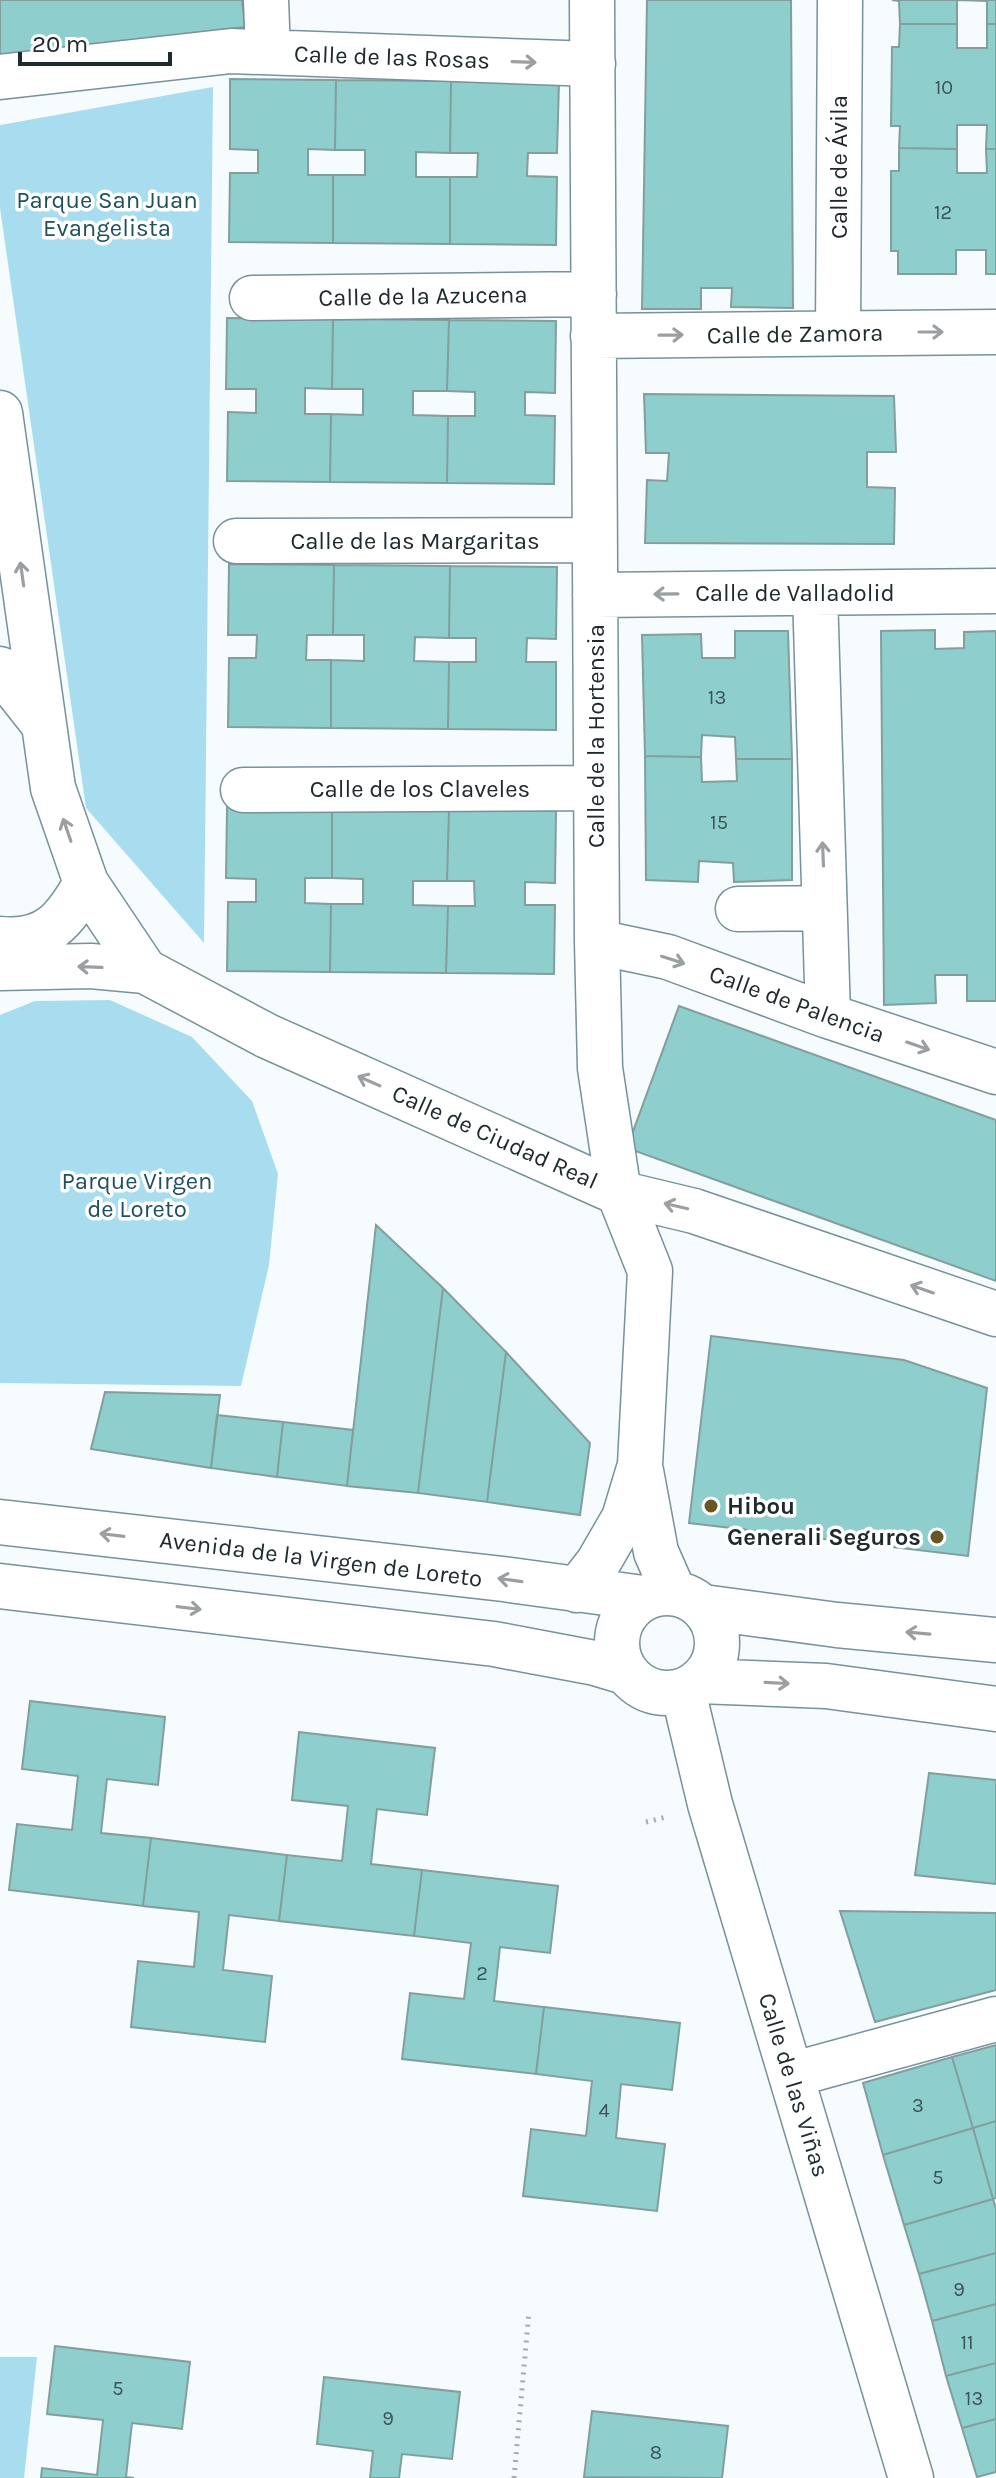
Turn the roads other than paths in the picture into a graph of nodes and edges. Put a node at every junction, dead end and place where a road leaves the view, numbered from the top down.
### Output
1 (266, 0) edge
2 (592, 0) edge
3 (840, 0) edge
4 (268, 52) junction
5 (593, 64) junction
6 (0, 77) edge
7 (252, 298) dead end
8 (593, 315) junction
9 (996, 332) edge
10 (838, 333) junction
11 (0, 413) edge
12 (594, 540) junction
13 (236, 541) dead end
14 (996, 591) edge
15 (815, 593) junction
16 (595, 595) junction
17 (0, 669) edge
18 (43, 723) junction
19 (596, 788) junction
20 (243, 790) dead end
21 (86, 883) junction
22 (824, 908) junction
23 (738, 909) dead end
24 (0, 939) edge
25 (597, 942) junction
26 (0, 968) edge
27 (145, 971) junction
28 (828, 1016) junction
29 (996, 1072) edge
30 (619, 1193) junction
31 (996, 1314) edge
32 (640, 1465) junction
33 (624, 1518) junction
34 (0, 1522) edge
35 (0, 1586) edge
36 (577, 1590) junction
37 (673, 1599) junction
38 (996, 1633) edge
39 (996, 1640) edge
40 (625, 1672) junction
41 (691, 1686) junction
42 (996, 1709) edge
43 (996, 2019) edge
44 (791, 2075) junction
45 (911, 2478) edge

1 - 4 street
2 - 5 street, Calle de la Hortensia
3 - 10 street, Calle de Ávila
4 -> 5 street, Calle de las Rosas
4 - 6 street, Calle de las Rosas
5 - 8 street, Calle de la Hortensia
7 - 8 street, Calle de la Azucena
8 -> 10 street, Calle de Zamora
8 - 12 street, Calle de la Hortensia
10 -> 9 street, Calle de Zamora
18 -> 11 street
12 - 13 street, Calle de las Margaritas
12 - 16 street, Calle de la Hortensia
14 - 15 street, Calle de Valladolid
15 -> 16 street, Calle de Valladolid
22 -> 15 street
16 - 19 street, Calle de la Hortensia
17 - 18 street
21 -> 18 street
19 - 20 street, Calle de los Claveles
19 - 25 street, Calle de la Hortensia
21 - 24 street
21 - 27 street
22 - 23 street
22 - 28 street
25 -> 28 street, Calle de Palencia
25 - 30 street, Calle de la Hortensia
27 -> 26 street, Calle de Ciudad Real
30 -> 27 street, Calle de Ciudad Real
28 -> 29 street, Calle de Palencia
31 -> 30 street, Calle de Ciudad Real
30 - 32 street, Calle de la Hortensia
32 - 33 street, Calle de la Hortensia
32 - 37 street, Calle de la Hortensia
33 - 36 street, Calle de la Hortensia
33 - 37 street, Calle de la Hortensia
36 -> 34 street, Avenida de la Virgen de Loreto
35 -> 40 street
36 - 37 street, Avenida de la Virgen de Loreto
39 -> 37 street, Avenida de la Virgen de Loreto
37 - 40 street
37 - 41 street
38 - 39 street
40 - 41 street
41 -> 42 street
41 - 44 street, Calle de las Viñas
43 - 44 street
44 - 45 street, Calle de las Viñas

